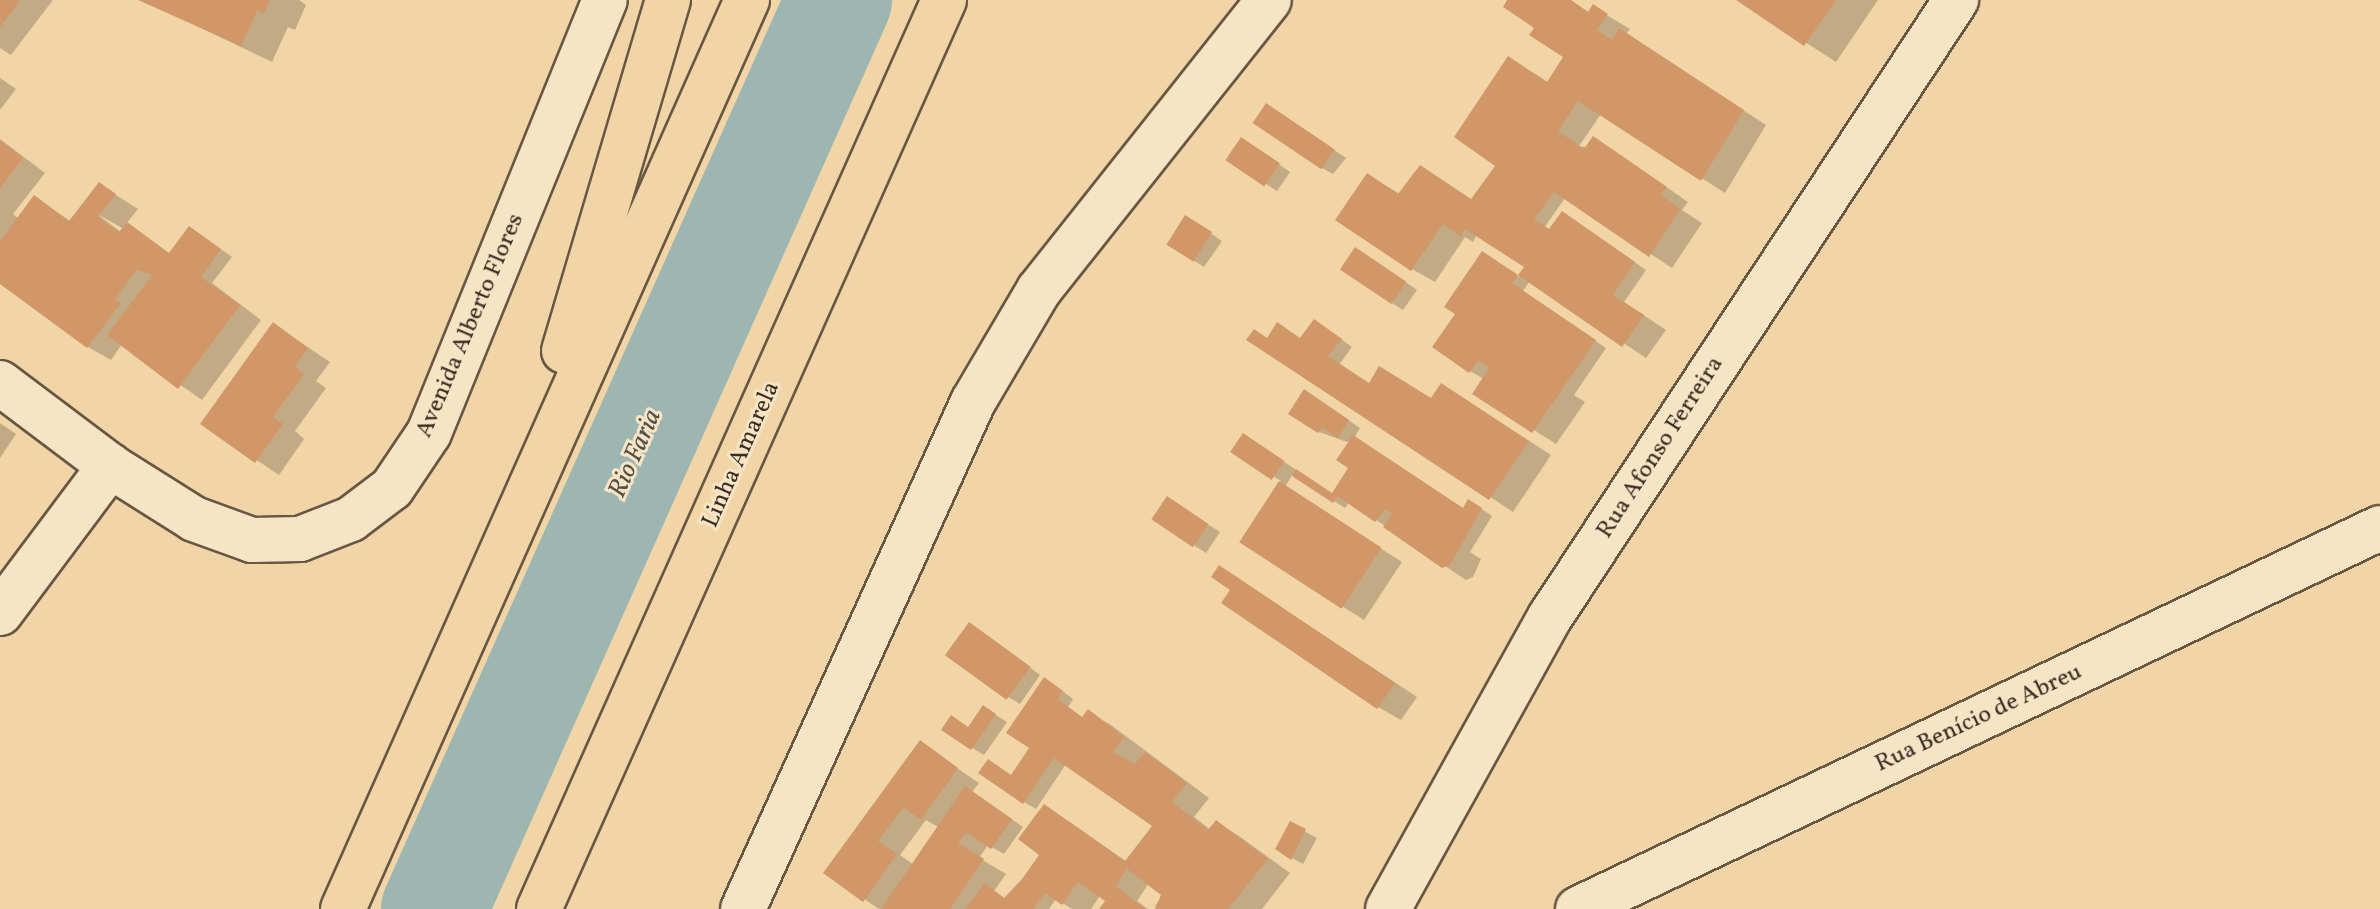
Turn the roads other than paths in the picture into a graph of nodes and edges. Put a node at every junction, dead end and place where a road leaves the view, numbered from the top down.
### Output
1 (605, 0) edge
2 (668, 0) edge
3 (747, 0) edge
4 (944, 0) edge
5 (1269, 0) edge
6 (1956, 0) edge
7 (0, 383) edge
8 (110, 466) junction
9 (518, 509) junction
10 (2380, 528) edge
11 (0, 613) edge
12 (343, 909) edge
13 (539, 909) edge
14 (743, 909) edge
15 (1388, 909) edge
16 (1578, 909) edge

1 - 8 street, Avenida Alberto Flores
2 - 9 highway
3 - 9 highway
4 - 13 highway, Linha Amarela
5 - 14 street
6 - 15 street, Rua Afonso Ferreira
7 - 8 street, Avenida Alberto Flores
8 - 11 street
9 - 12 highway
10 - 16 street, Rua Benício de Abreu

